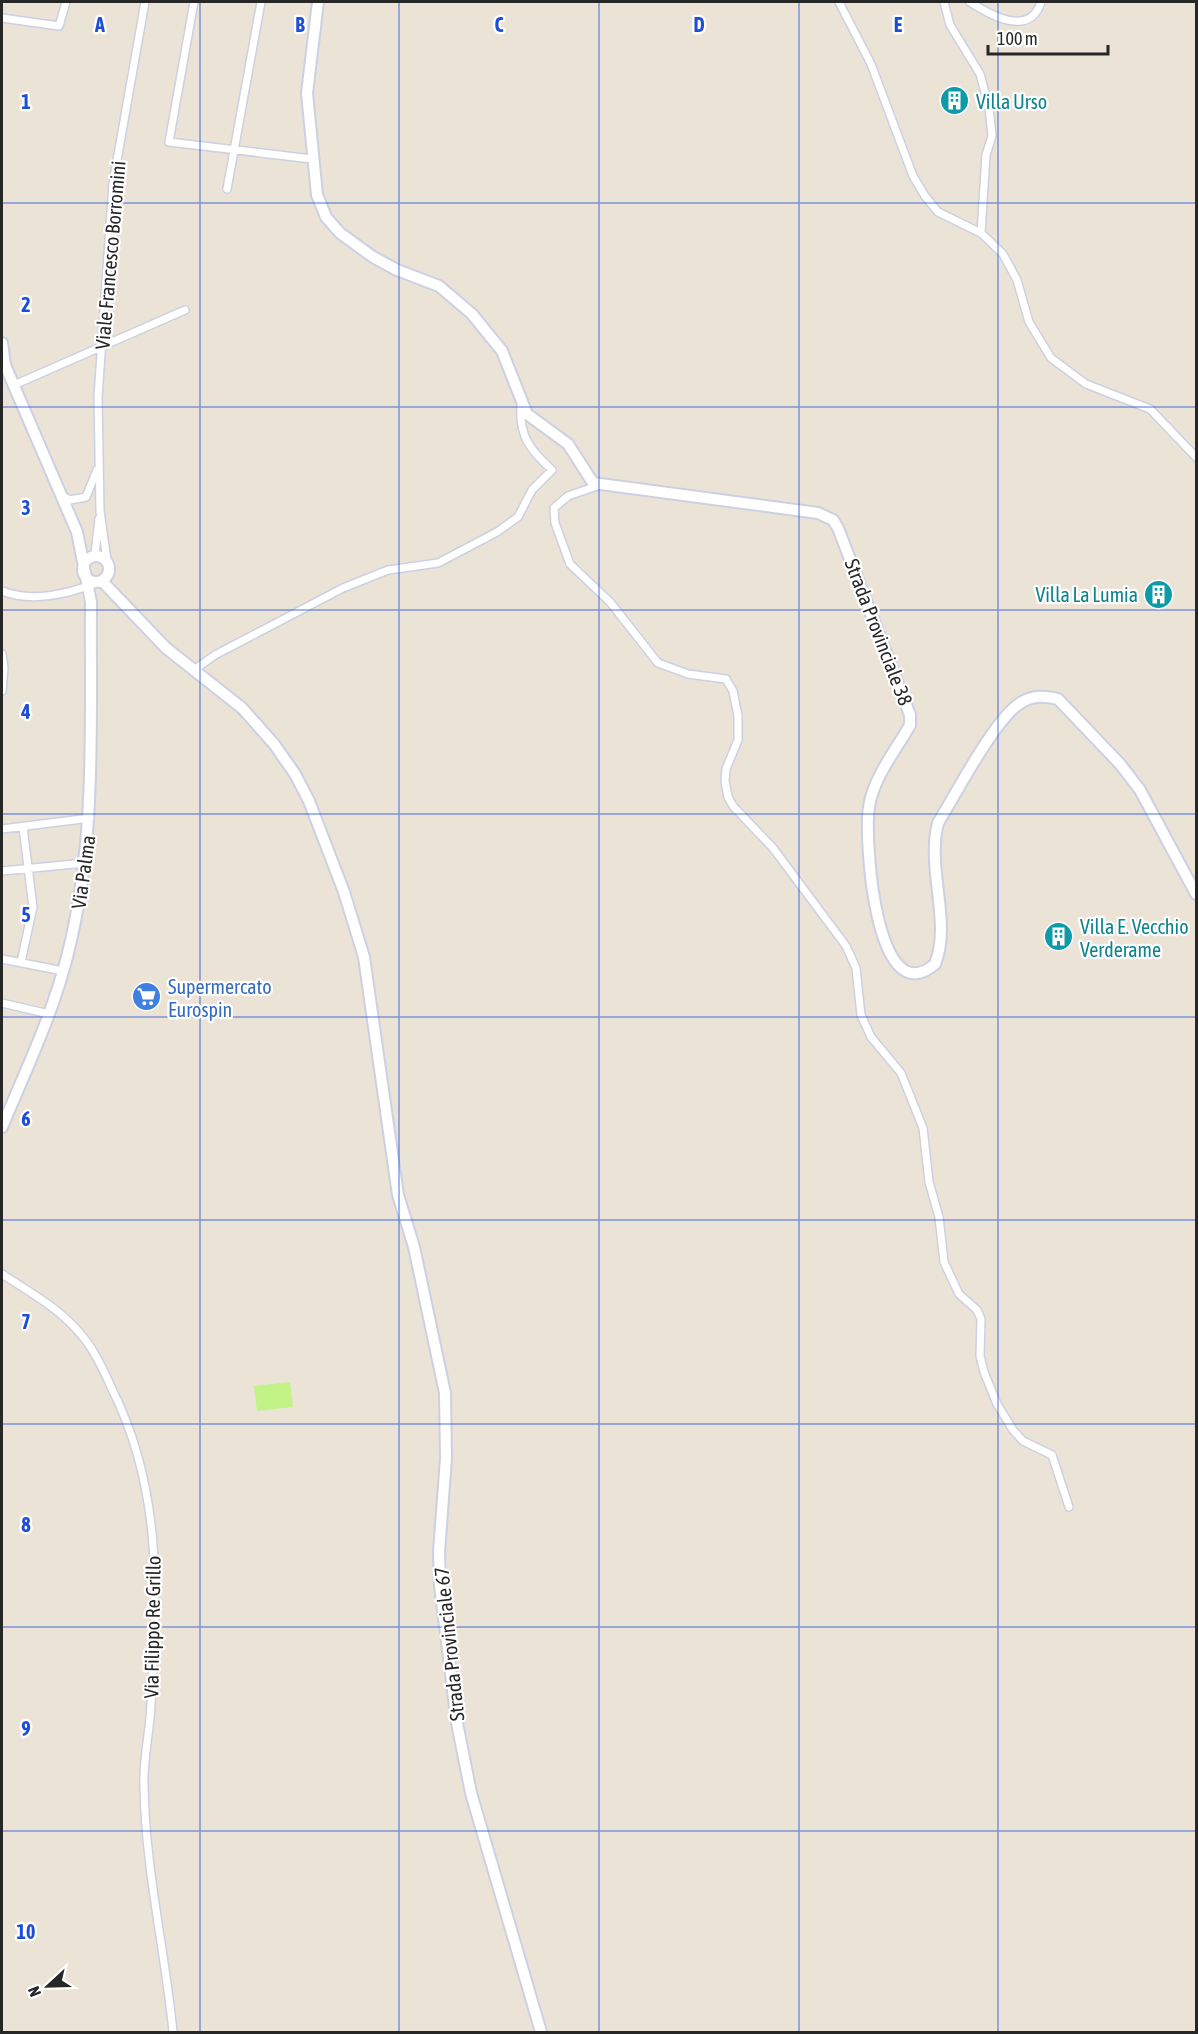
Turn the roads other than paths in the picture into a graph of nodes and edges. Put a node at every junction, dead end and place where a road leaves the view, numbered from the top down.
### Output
1 (66, 2) edge
2 (145, 2) edge
3 (194, 2) edge
4 (261, 2) edge
5 (318, 2) edge
6 (840, 2) edge
7 (944, 2) edge
8 (970, 2) edge
9 (1041, 2) edge
10 (2, 18) edge
11 (234, 150) junction
12 (312, 155) junction
13 (227, 189) dead end
14 (981, 232) junction
15 (185, 310) dead end
16 (2, 343) edge
17 (102, 347) junction
18 (14, 385) junction
19 (521, 406) junction
20 (1197, 457) edge
21 (98, 465) junction
22 (597, 486) junction
23 (62, 496) junction
24 (100, 511) junction
25 (77, 532) junction
26 (94, 555) junction
27 (108, 568) junction
28 (85, 570) junction
29 (97, 583) junction
30 (2, 591) edge
31 (67, 592) junction
32 (91, 602) junction
33 (128, 607) junction
34 (2, 654) edge
35 (3, 668) edge
36 (194, 670) junction
37 (2, 691) edge
38 (90, 818) junction
39 (23, 827) junction
40 (2, 830) edge
41 (85, 863) junction
42 (28, 869) junction
43 (2, 871) edge
44 (1197, 894) edge
45 (2, 959) edge
46 (21, 962) junction
47 (63, 971) junction
48 (2, 1003) edge
49 (49, 1014) junction
50 (2, 1128) edge
51 (2, 1274) edge
52 (1069, 1507) dead end
53 (173, 2032) edge
54 (541, 2032) edge

1 - 10 street
2 - 17 street, Viale Francesco Borromini
3 - 11 street
4 - 11 street
5 - 12 street
6 - 14 street
7 - 14 street
8 - 9 street
11 - 12 street
11 - 13 street
12 - 19 street
14 - 20 street
15 - 17 street
16 - 18 street
17 - 18 street
17 - 21 street, Viale Francesco Borromini
18 - 23 street
19 - 22 street
19 - 36 street
21 - 23 street
21 - 24 street, Viale Francesco Borromini
22 - 44 street, Strada Provinciale 38
22 - 52 street
23 - 25 street
24 - 26 street
24 - 27 street
25 - 26 street
25 - 28 street
26 - 27 street
26 - 28 street
27 - 29 street
27 - 33 street
28 - 29 street
28 - 31 street
29 - 31 street
29 - 32 street
29 - 33 street
30 - 31 street
31 - 32 street
32 - 38 street, Via Palma
33 - 36 street, Strada Provinciale 67
34 - 35 street
35 - 37 street
36 - 54 street, Strada Provinciale 67
38 - 39 street
38 - 41 street, Via Palma
39 - 40 street
39 - 42 street
41 - 42 street
41 - 47 street, Via Palma
42 - 43 street
42 - 46 street
45 - 46 street
46 - 47 street
47 - 49 street, Via Palma
48 - 49 street
49 - 50 street, Via Palma
51 - 53 street, Via Filippo Re Grillo

